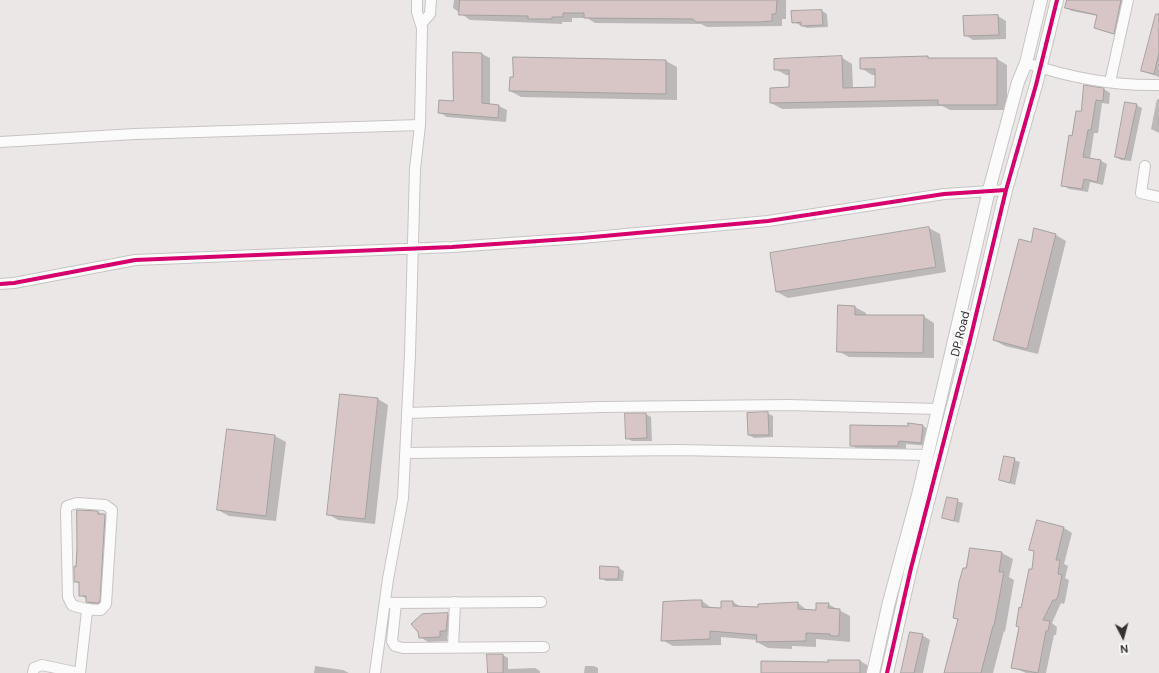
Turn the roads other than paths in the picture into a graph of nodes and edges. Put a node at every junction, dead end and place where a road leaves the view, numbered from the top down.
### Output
1 (417, 0) edge
2 (430, 0) edge
3 (1041, 0) edge
4 (1057, 0) edge
5 (1128, 0) edge
6 (422, 22) junction
7 (1026, 63) junction
8 (1040, 68) junction
9 (1110, 82) junction
10 (1159, 85) edge
11 (420, 126) junction
12 (0, 142) edge
13 (1145, 166) dead end
14 (989, 190) junction
15 (1006, 190) junction
16 (1159, 197) edge
17 (412, 247) junction
18 (0, 284) edge
19 (938, 409) junction
20 (407, 413) junction
21 (405, 453) junction
22 (927, 455) junction
23 (455, 602) junction
24 (541, 602) dead end
25 (386, 603) junction
26 (396, 603) junction
27 (87, 611) junction
28 (544, 647) dead end
29 (453, 648) junction
30 (33, 673) edge
31 (80, 673) edge
32 (375, 673) edge
33 (873, 673) edge
34 (887, 673) edge

1 - 6 street
2 - 6 street
3 - 7 street, DP Road
4 - 8 street, DP Road
5 - 9 street
6 - 11 street
7 - 8 street
7 - 14 street, DP Road
8 - 9 street
8 - 15 street, DP Road
9 - 10 street
11 - 12 street
11 - 17 street
13 - 16 street
14 - 15 street
14 - 17 street
14 - 19 street, DP Road
15 - 34 street, DP Road
17 - 18 street
17 - 20 street
19 - 20 street
19 - 22 street, DP Road
20 - 21 street
21 - 22 street
21 - 25 street
22 - 33 street, DP Road
23 - 24 street
23 - 26 street
23 - 29 street
25 - 26 street
25 - 32 street
26 - 29 street
27 - 27 street
27 - 31 street
28 - 29 street
30 - 31 street

